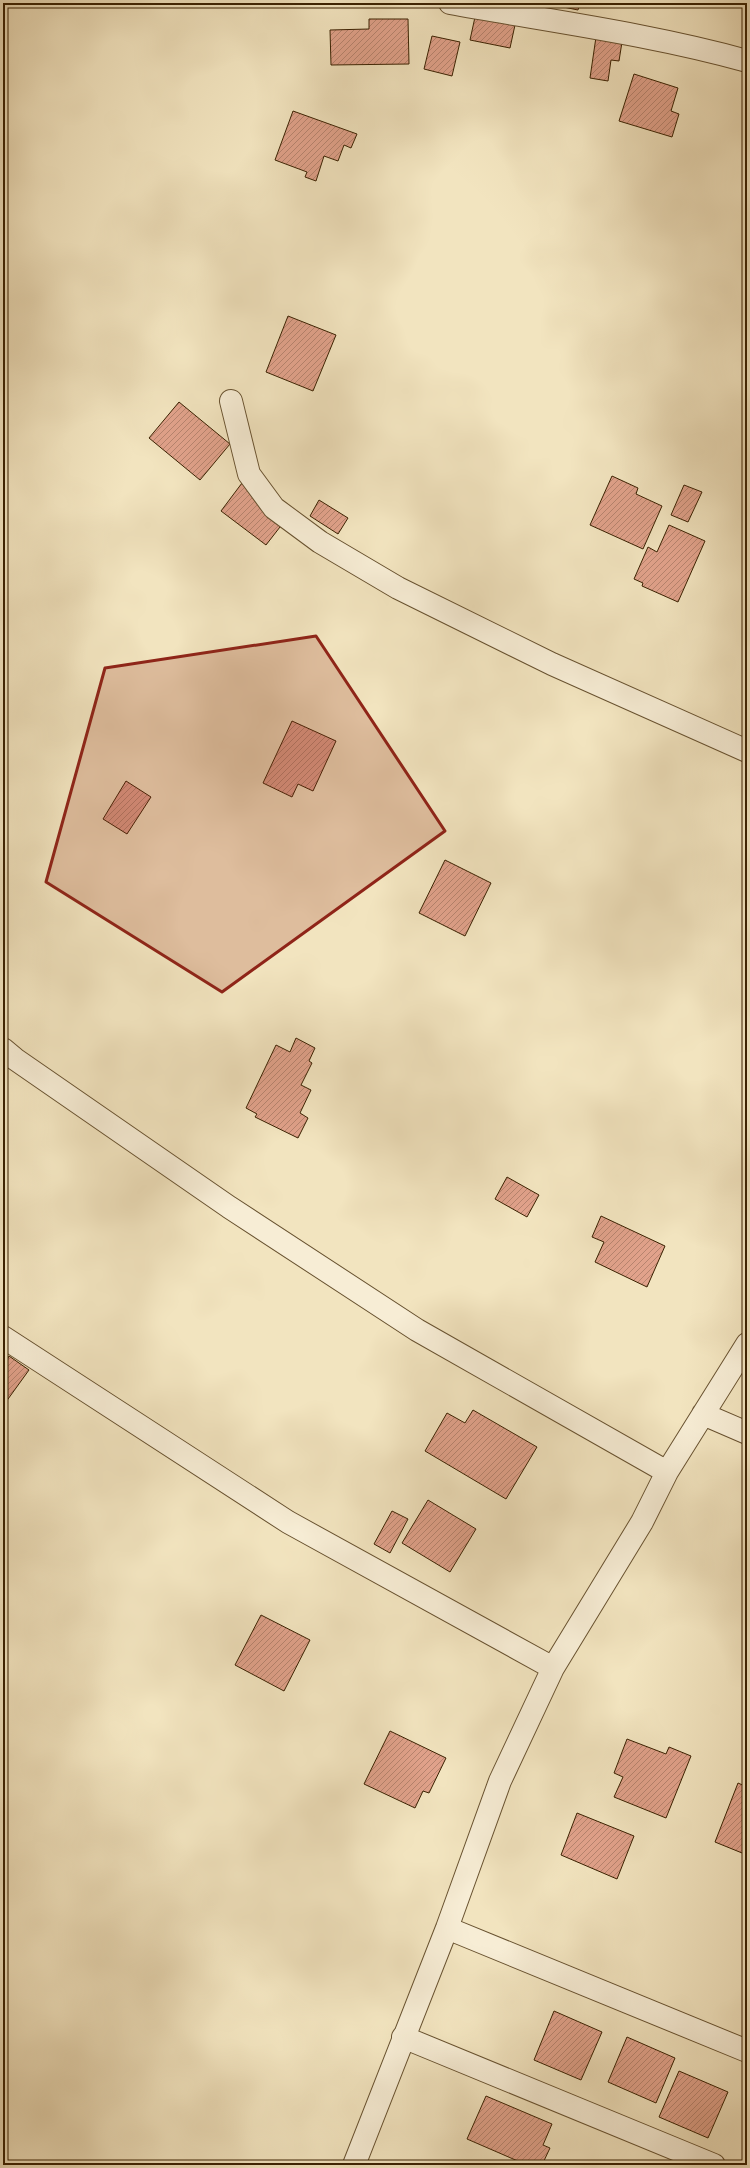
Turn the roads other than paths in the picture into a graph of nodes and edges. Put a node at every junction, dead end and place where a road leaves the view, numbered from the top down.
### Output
1 (450, 3) edge
2 (747, 61) edge
3 (231, 401) dead end
4 (747, 751) edge
5 (3, 1049) edge
6 (3, 1337) edge
7 (747, 1344) edge
8 (703, 1414) junction
9 (747, 1433) edge
10 (667, 1472) junction
11 (553, 1668) junction
12 (447, 1928) junction
13 (403, 2037) junction
14 (747, 2051) edge
15 (354, 2165) edge
16 (714, 2165) edge

1 - 2 street
3 - 4 street
5 - 10 street
6 - 11 street
7 - 8 street
8 - 9 street
8 - 10 street
10 - 11 street
11 - 12 street
12 - 13 street
12 - 14 street
13 - 15 street
13 - 16 street

